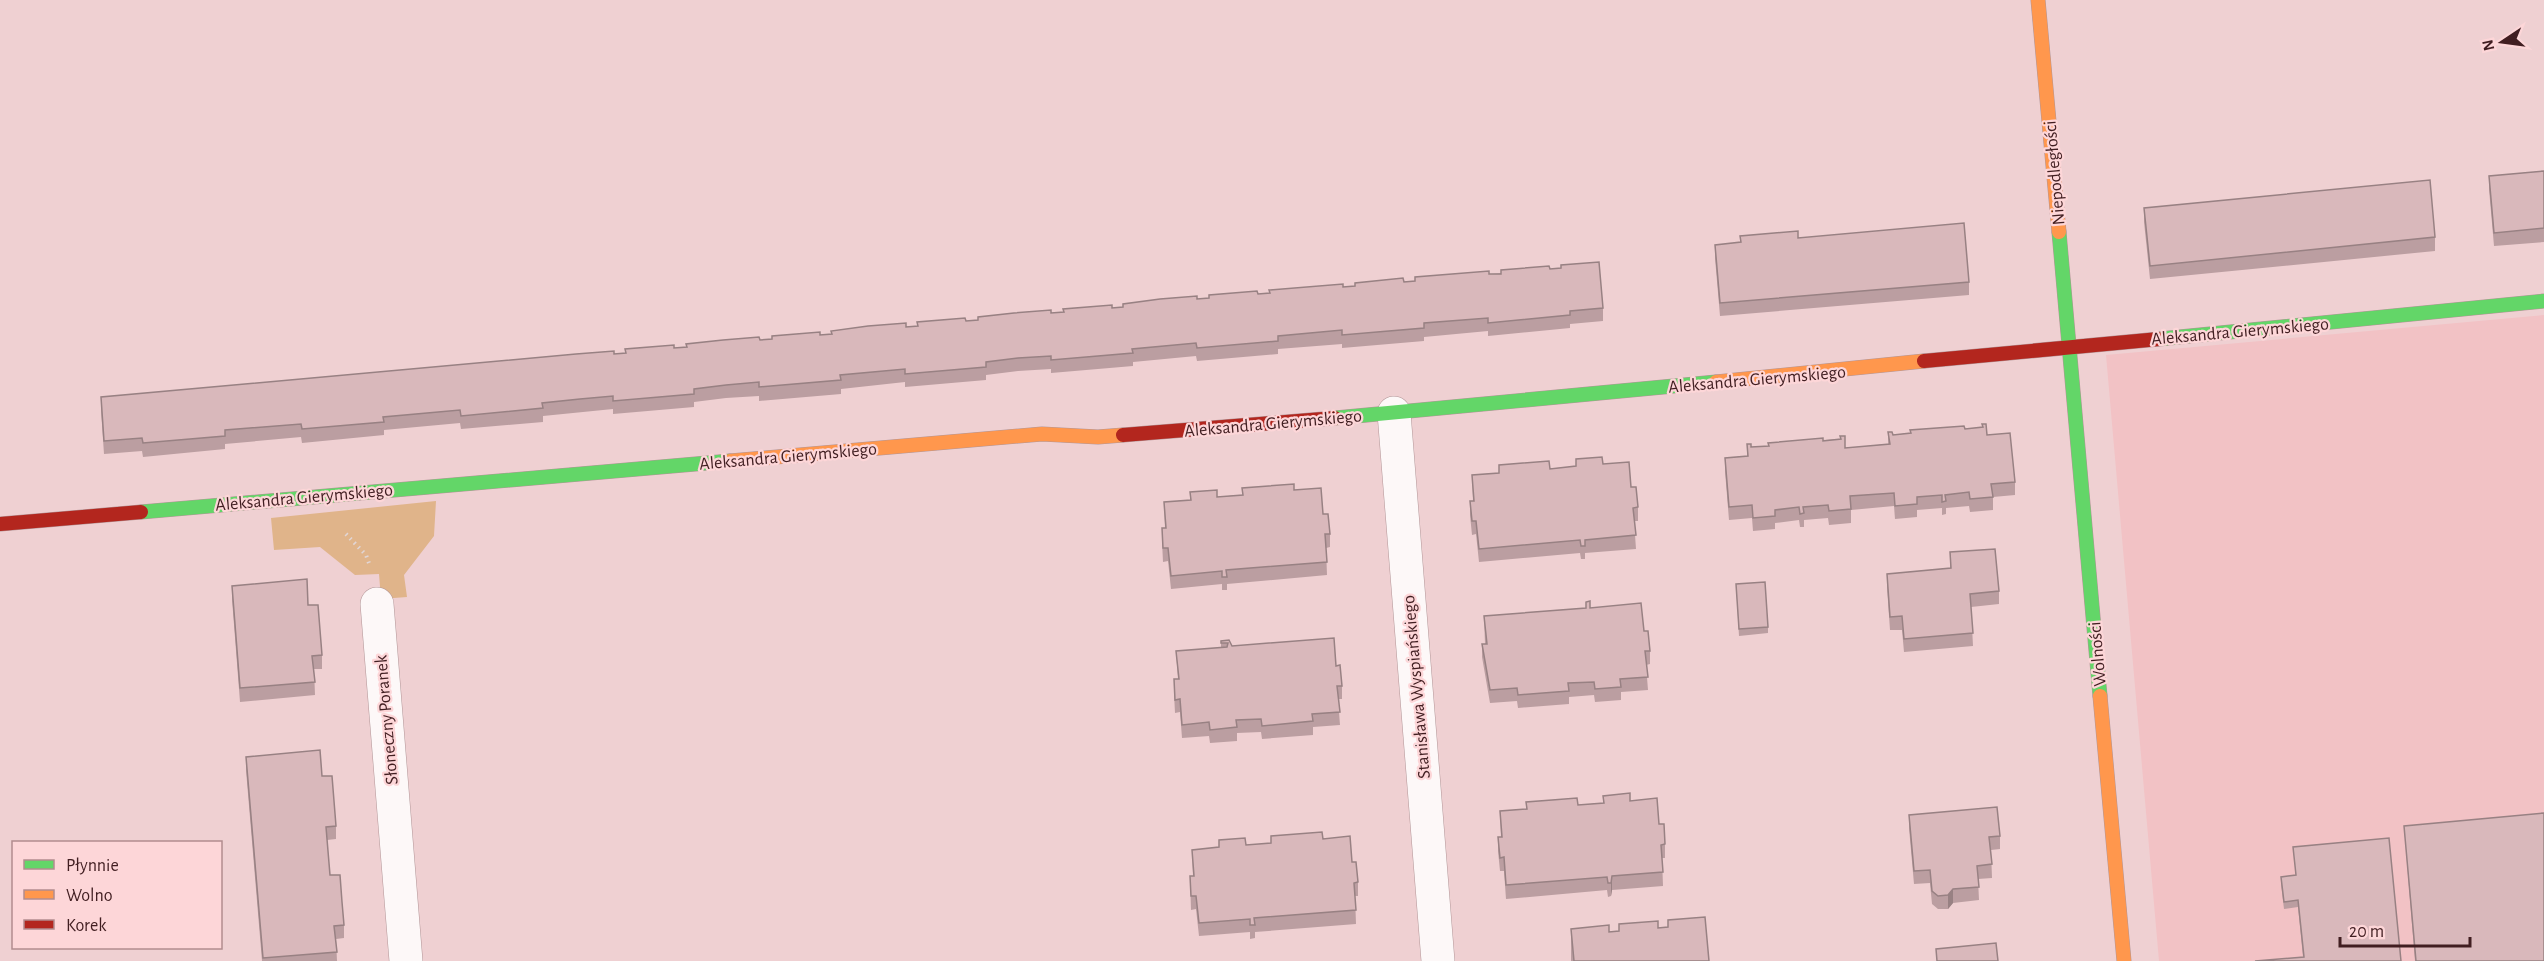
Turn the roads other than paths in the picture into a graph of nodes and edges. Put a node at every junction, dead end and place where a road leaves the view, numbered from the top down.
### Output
1 (2038, 0) edge
2 (2544, 302) edge
3 (2070, 347) junction
4 (1394, 412) junction
5 (0, 524) edge
6 (377, 604) road end
7 (406, 961) edge
8 (1438, 961) edge
9 (2124, 961) edge

1 - 3 street, Niepodległości
2 - 3 street, Aleksandra Gierymskiego
3 - 4 street, Aleksandra Gierymskiego
3 - 9 street, Wolności
4 - 5 street, Aleksandra Gierymskiego
4 - 8 street, Stanisława Wyspiańskiego
6 - 7 street, Słoneczny Poranek

